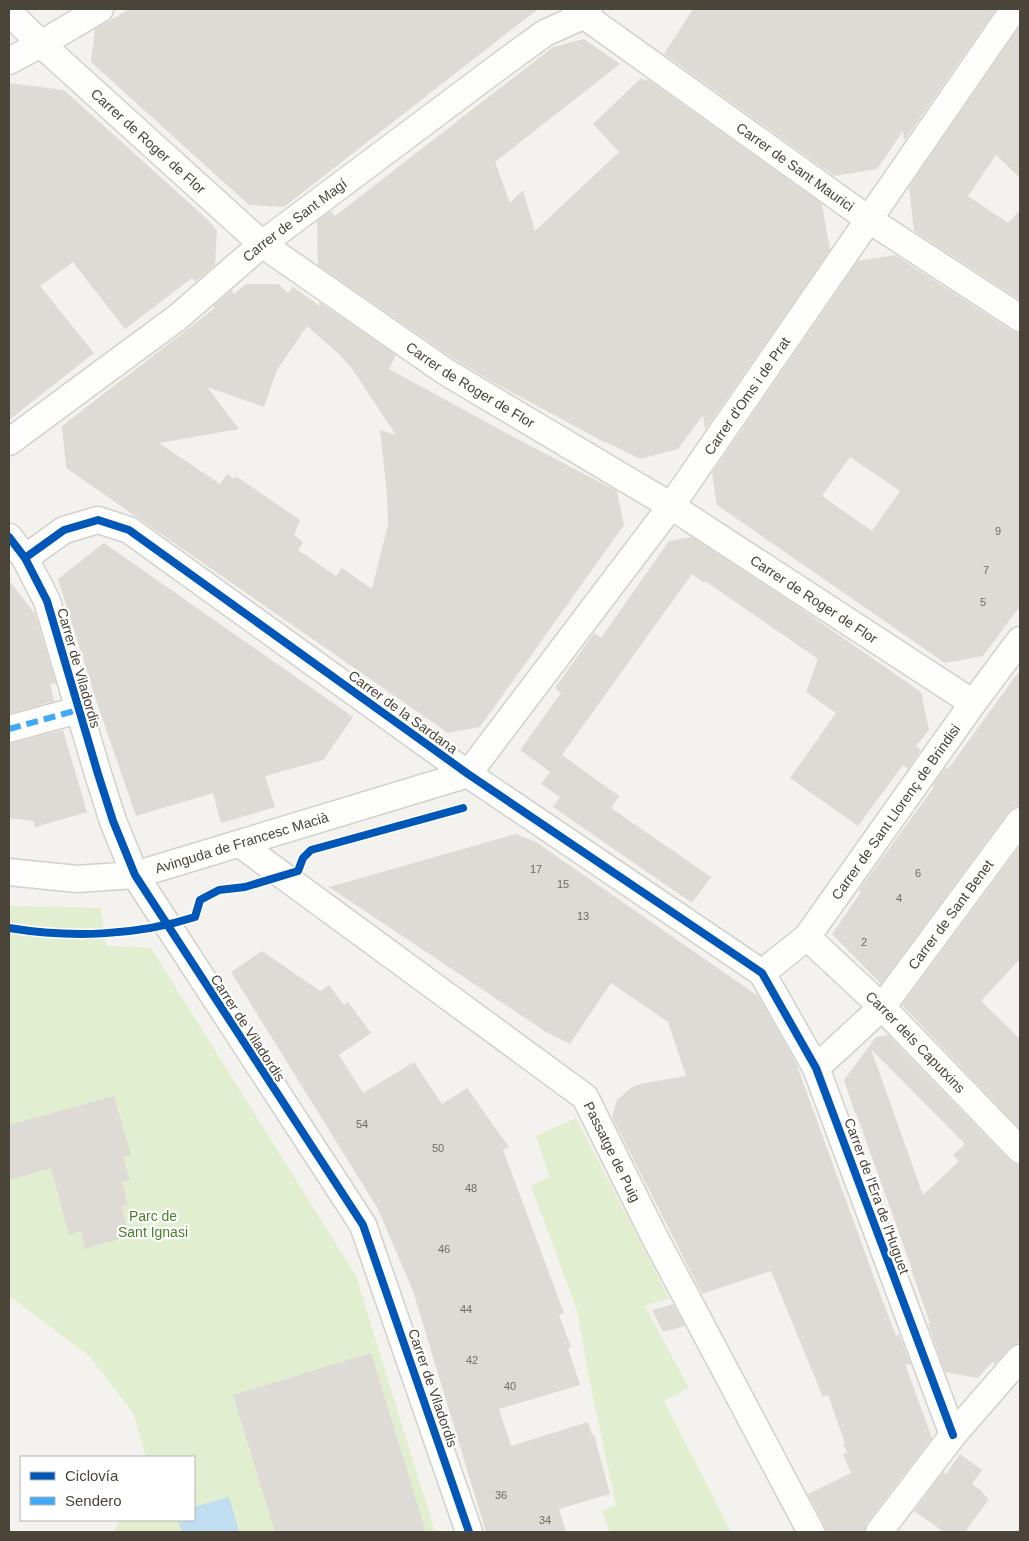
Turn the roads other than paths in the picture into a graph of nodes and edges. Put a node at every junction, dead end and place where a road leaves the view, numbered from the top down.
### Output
1 (100, 9) edge
2 (1014, 9) edge
3 (583, 11) edge
4 (9, 12) edge
5 (41, 44) junction
6 (9, 61) edge
7 (868, 219) junction
8 (262, 244) junction
9 (1020, 318) edge
10 (9, 442) edge
11 (671, 506) junction
12 (9, 537) edge
13 (25, 558) junction
14 (1020, 640) edge
15 (973, 703) junction
16 (78, 710) junction
17 (9, 729) edge
18 (468, 774) junction
19 (1020, 821) edge
20 (240, 844) junction
21 (9, 872) edge
22 (134, 875) junction
23 (807, 937) junction
24 (762, 973) junction
25 (882, 1007) junction
26 (816, 1068) junction
27 (1020, 1150) edge
28 (1020, 1358) edge
29 (953, 1435) junction
30 (469, 1532) edge
31 (812, 1532) edge
32 (879, 1532) edge

1 - 5 street
2 - 7 street, Carrer d'Oms i de Prat
3 - 7 street, Carrer de Sant Maurici
3 - 8 street, Carrer de Sant Magí
4 - 5 street, Carrer de Roger de Flor
5 - 6 street
5 - 8 street, Carrer de Roger de Flor
7 - 9 street, Carrer de Sant Maurici
7 - 11 street, Carrer d'Oms i de Prat
8 - 10 street, Carrer de Sant Magí
8 - 11 street, Carrer de Roger de Flor
11 - 15 street, Carrer de Roger de Flor
11 - 18 street, Carrer d'Oms i de Prat
12 - 13 street, Carrer de Viladordis
13 - 16 street, Carrer de Viladordis
13 - 18 street, Carrer de la Sardana
14 - 15 street, Carrer de Sant Llorenç de Brindisi
15 - 23 street, Carrer de Sant Llorenç de Brindisi
16 - 17 street
16 - 22 street, Carrer de Viladordis
18 - 20 street, Avinguda de Francesc Macià
18 - 24 street, Carrer de la Sardana
19 - 25 street, Carrer de Sant Benet
20 - 22 street, Avinguda de Francesc Macià
20 - 31 street, Passatge de Puig
21 - 22 street, Avinguda de Francesc Macià
22 - 30 street, Carrer de Viladordis
23 - 24 street, Carrer de Sant Llorenç de Brindisi
23 - 25 street, Carrer dels Caputxins
24 - 26 street, Carrer de l'Era de l'Huguet
25 - 26 street
25 - 27 street, Carrer dels Caputxins
26 - 29 street, Carrer de l'Era de l'Huguet
28 - 29 street
29 - 32 street

